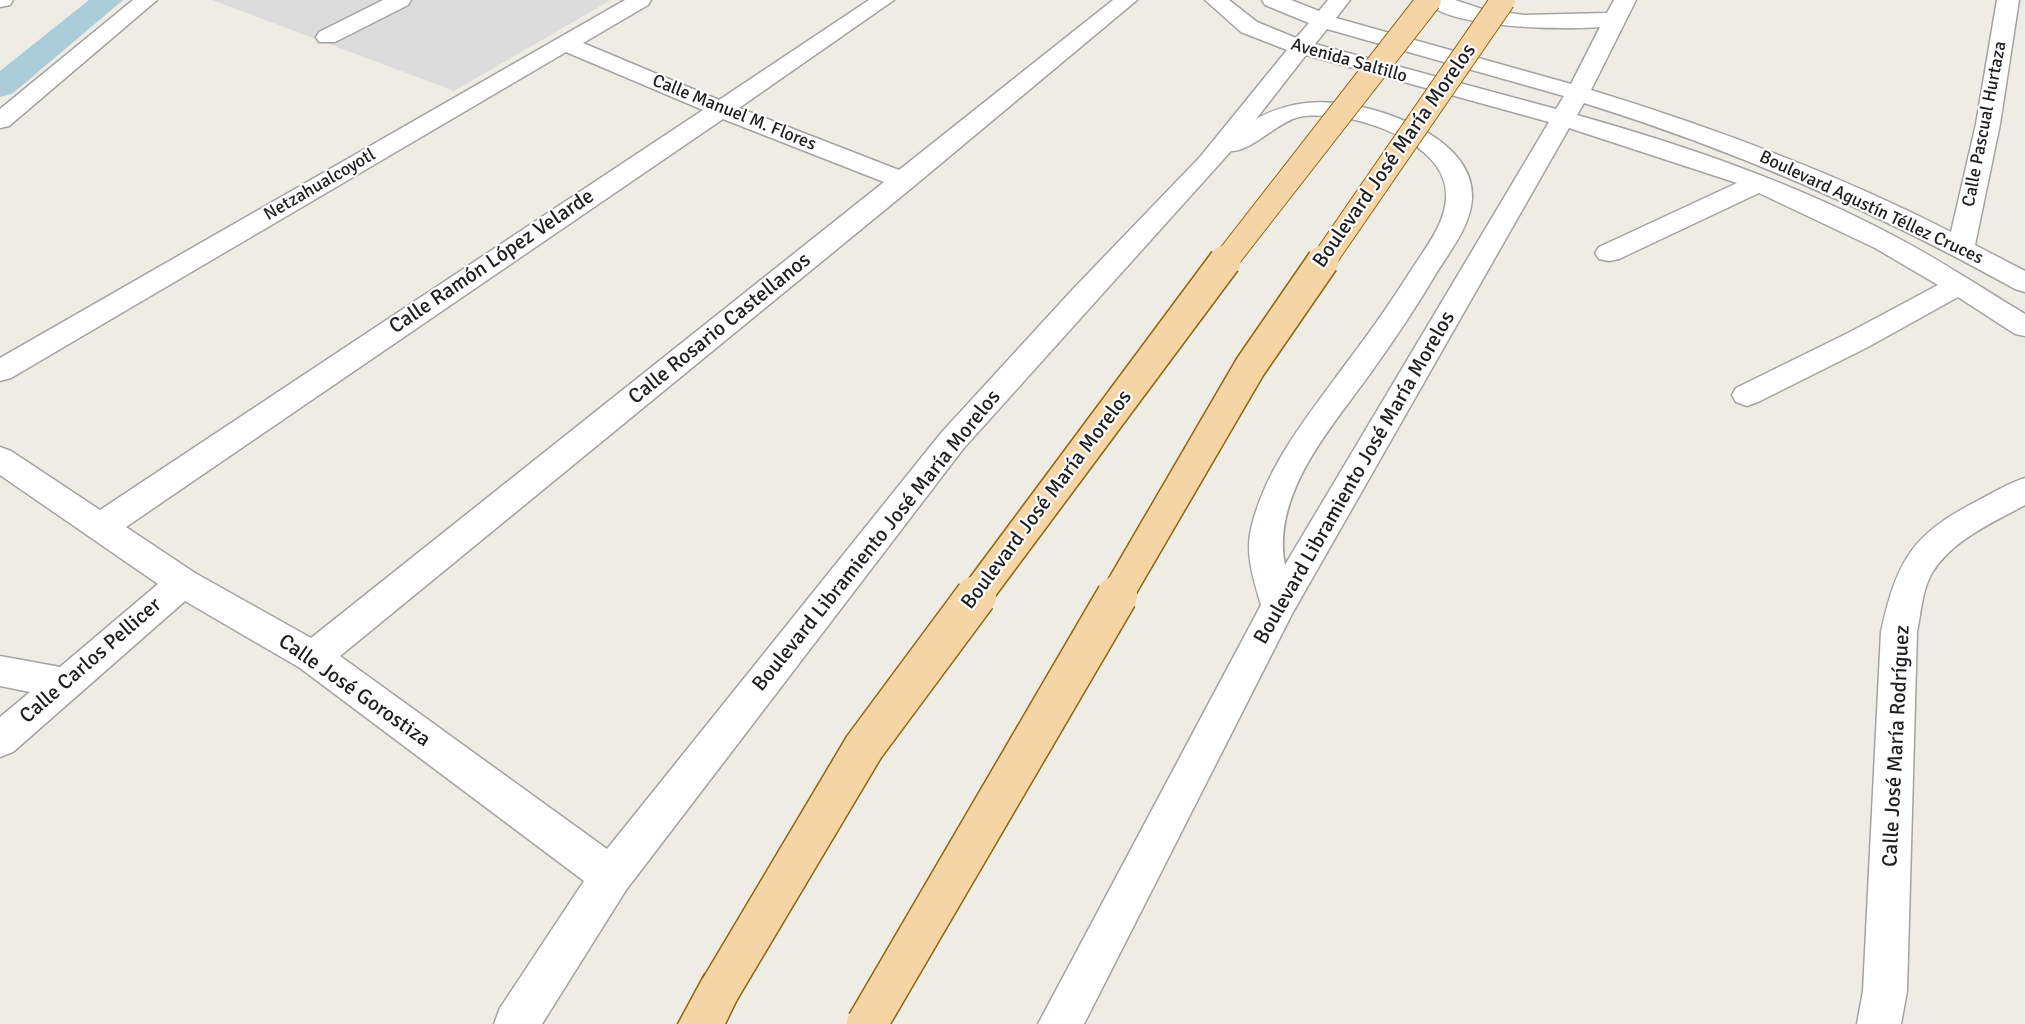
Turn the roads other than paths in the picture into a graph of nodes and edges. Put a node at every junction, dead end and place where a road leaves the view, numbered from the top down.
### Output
1 (146, 0) edge
2 (400, 0) edge
3 (640, 0) edge
4 (883, 0) edge
5 (1126, 0) edge
6 (1215, 0) edge
7 (1273, 0) edge
8 (1429, 0) edge
9 (1436, 0) edge
10 (1503, 0) edge
11 (2014, 3) edge
12 (1620, 9) edge
13 (1331, 10) edge
14 (327, 37) dead end
15 (564, 43) junction
16 (1300, 47) junction
17 (1570, 106) junction
18 (721, 109) junction
19 (0, 121) edge
20 (1209, 162) junction
21 (906, 181) junction
22 (1757, 184) junction
23 (1961, 247) junction
24 (1609, 252) dead end
25 (2025, 284) edge
26 (1957, 286) junction
27 (2025, 327) edge
28 (0, 372) edge
29 (1747, 395) dead end
30 (0, 459) edge
31 (2025, 490) edge
32 (102, 526) junction
33 (183, 583) junction
34 (1279, 605) junction
35 (313, 657) junction
36 (0, 671) edge
37 (63, 683) junction
38 (0, 740) edge
39 (611, 876) junction
40 (710, 1006) edge
41 (516, 1024) edge
42 (867, 1024) edge
43 (1060, 1024) edge
44 (1879, 1024) edge

1 - 19 street
2 - 14 street
3 - 15 street, Netzahualcoyotl
4 - 18 street, Calle Ramón López Velarde
5 - 21 street, Calle Rosario Castellanos
6 - 16 street, Avenida Saltillo
7 - 13 street, Avenida Saltillo
8 - 40 main road, Boulevard José María Morelos, bridge
9 - 12 street
10 - 42 main road, Boulevard José María Morelos, bridge
11 - 23 street, Calle Pascual Hurtaza
12 - 17 street, Boulevard Libramiento José María Morelos
13 - 16 street, Boulevard Libramiento José María Morelos
13 - 17 street, Avenida Saltillo
15 - 18 street, Calle Manuel M. Flores
15 - 28 street, Netzahualcoyotl
16 - 17 street, Avenida Saltillo
16 - 20 street, Boulevard Libramiento José María Morelos
17 - 22 street, Boulevard Agustín Téllez Cruces
17 - 23 street, Boulevard Agustín Téllez Cruces
17 - 34 street, Boulevard Libramiento José María Morelos
18 - 21 street, Calle Manuel M. Flores
18 - 32 street, Calle Ramón López Velarde
20 - 34 street
20 - 39 street, Boulevard Libramiento José María Morelos
21 - 35 street, Calle Rosario Castellanos
22 - 24 street
22 - 26 street, Boulevard Agustín Téllez Cruces
23 - 25 street, Boulevard Agustín Téllez Cruces
26 - 27 street, Boulevard Agustín Téllez Cruces
26 - 29 street
30 - 32 street, Calle José Gorostiza
31 - 44 street, Calle José María Rodríguez
32 - 33 street, Calle José Gorostiza
33 - 35 street, Calle José Gorostiza
33 - 37 street, Calle Carlos Pellicer
34 - 43 street, Boulevard Libramiento José María Morelos
35 - 39 street, Calle José Gorostiza
36 - 37 street
37 - 38 street, Calle Carlos Pellicer
39 - 41 street, Boulevard Libramiento José María Morelos

